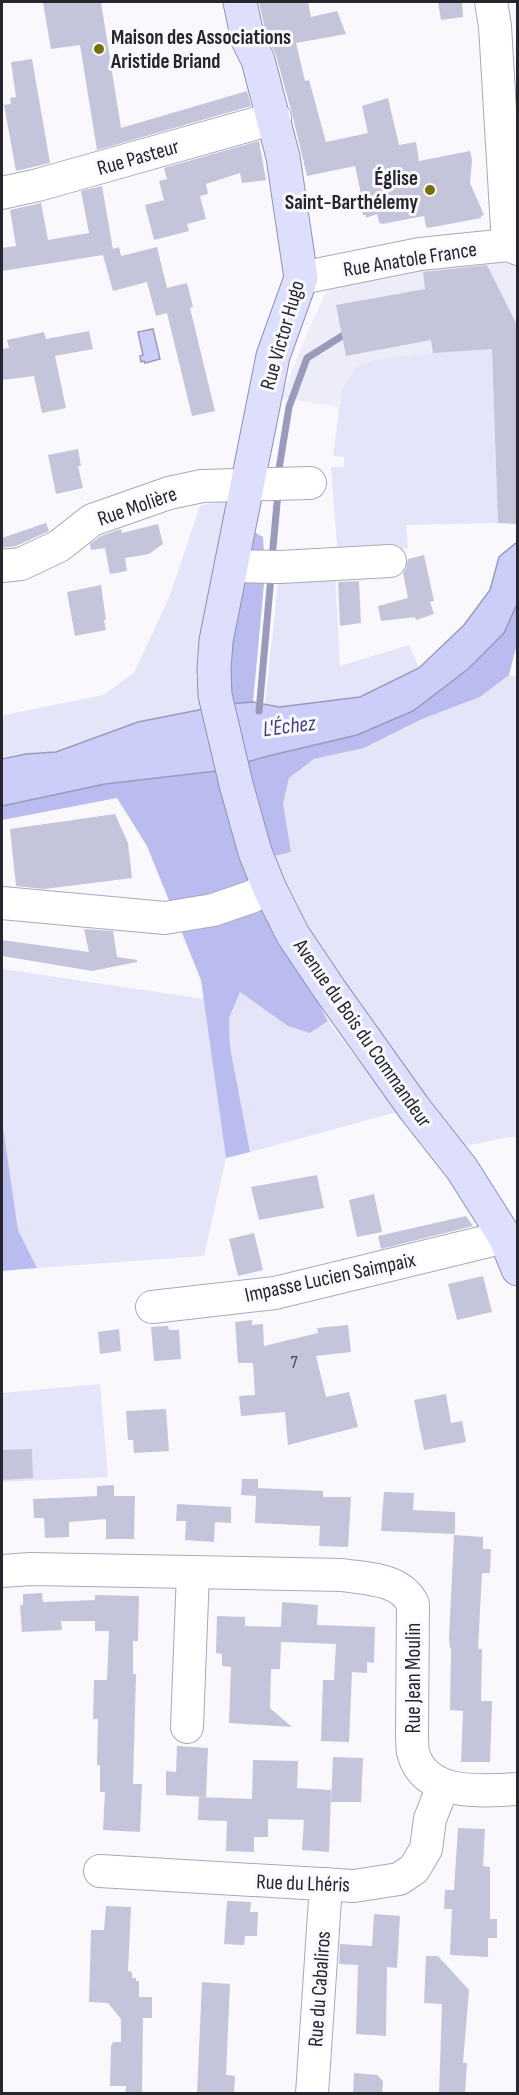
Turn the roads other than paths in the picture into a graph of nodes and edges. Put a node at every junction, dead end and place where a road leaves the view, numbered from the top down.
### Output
1 (240, 2) edge
2 (491, 2) edge
3 (274, 118) junction
4 (2, 193) edge
5 (513, 247) edge
6 (301, 278) junction
7 (280, 484) junction
8 (390, 561) dead end
9 (2, 566) edge
10 (257, 567) junction
11 (236, 784) joint
12 (269, 887) junction
13 (2, 903) edge
14 (505, 1237) junction
15 (518, 1269) edge
16 (152, 1307) dead end
17 (2, 1571) edge
18 (193, 1572) junction
19 (187, 1726) dead end
20 (443, 1786) junction
21 (518, 1790) edge
22 (100, 1871) dead end
23 (326, 1884) junction
24 (312, 2094) edge

1 - 3 main road, Rue Victor Hugo
2 - 5 street
3 - 4 street, Rue Pasteur
3 - 6 main road, Rue Victor Hugo
5 - 6 street, Rue Anatole France
6 - 7 main road, Rue Victor Hugo
7 - 9 street, Rue Molière
7 - 10 main road, Rue Victor Hugo
8 - 10 street
10 - 11 main road, Rue Victor Hugo
11 - 12 main road, Avenue du Bois du Commandeur
12 - 13 street
12 - 14 main road, Avenue du Bois du Commandeur
14 - 15 main road, Avenue du Bois du Commandeur
14 - 16 street, Impasse Lucien Saimpaix
17 - 18 street, Rue Jean Moulin
18 - 19 street
18 - 20 street, Rue Jean Moulin
20 - 21 street
20 - 23 street, Rue du Lhéris
22 - 23 street, Rue du Lhéris
23 - 24 street, Rue du Cabaliros

